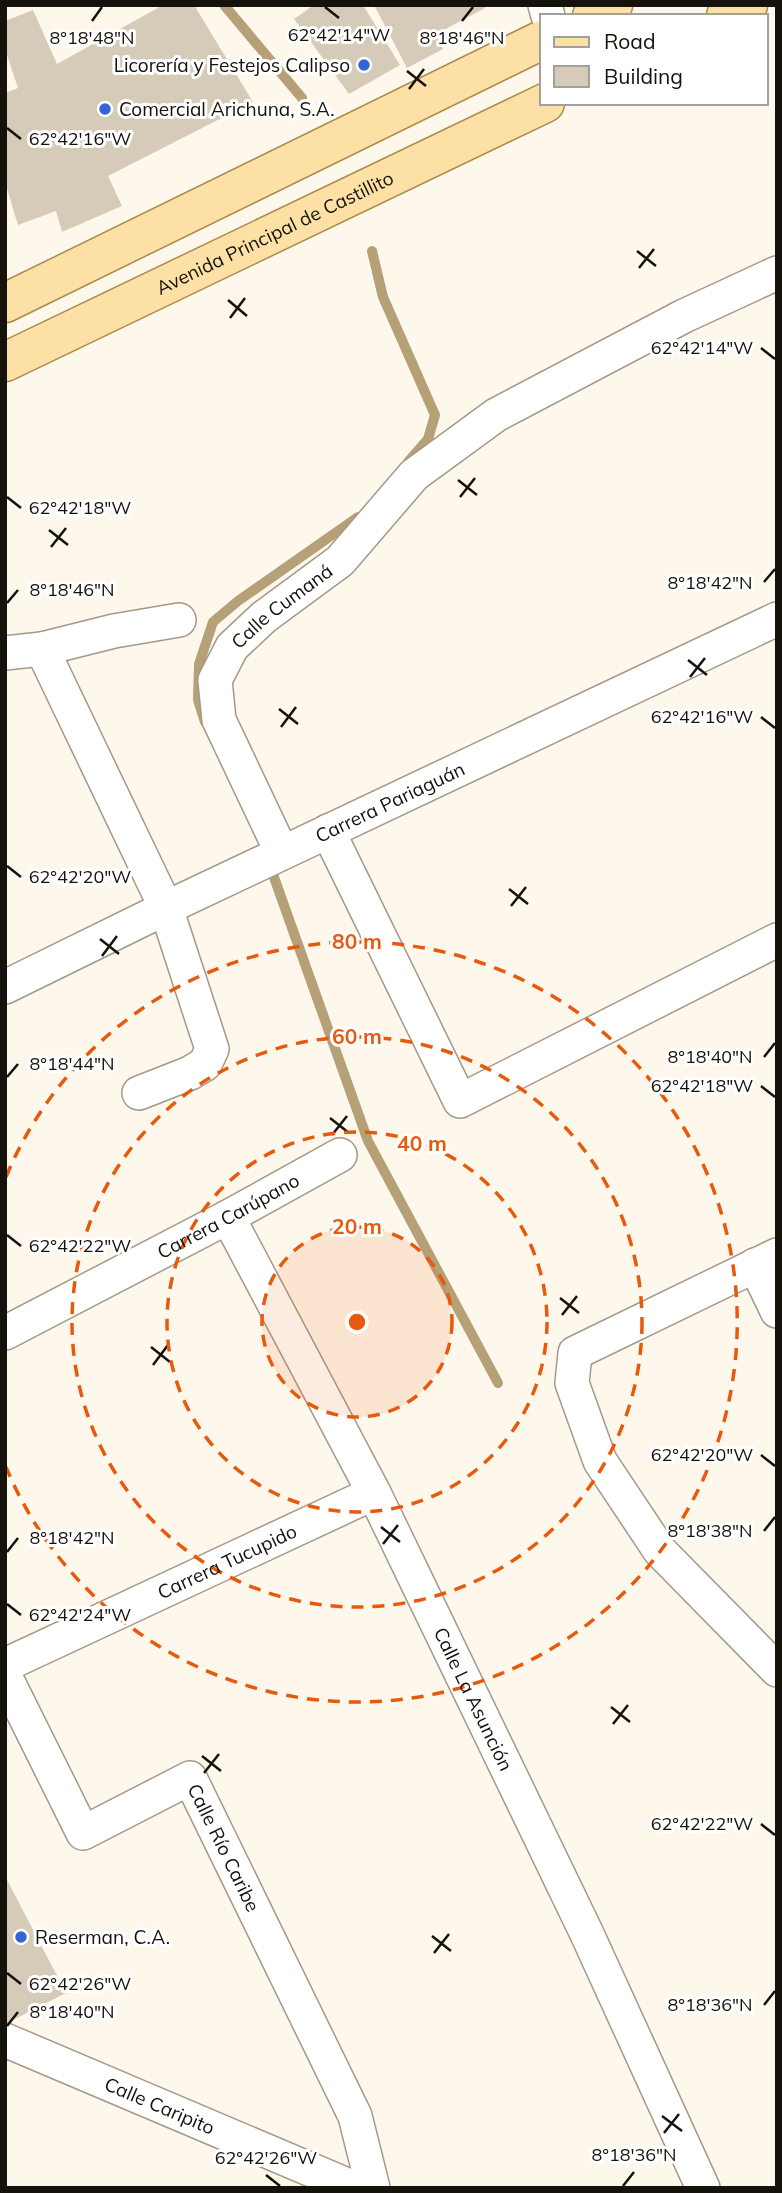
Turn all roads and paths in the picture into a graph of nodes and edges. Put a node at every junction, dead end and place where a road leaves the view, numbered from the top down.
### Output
1 (613, 5) edge
2 (748, 5) edge
3 (596, 14) edge
4 (730, 14) edge
5 (540, 41) edge
6 (541, 105) edge
7 (777, 273) edge
8 (5, 303) edge
9 (5, 362) edge
10 (179, 620) dead end
11 (775, 626) edge
12 (42, 649) junction
13 (5, 653) edge
14 (328, 831) junction
15 (281, 854) junction
16 (166, 908) junction
17 (777, 940) edge
18 (5, 987) edge
19 (139, 1093) dead end
20 (340, 1155) dead end
21 (228, 1217) junction
22 (766, 1260) edge
23 (777, 1311) edge
24 (5, 1333) edge
25 (374, 1493) junction
26 (5, 1665) edge
27 (777, 1670) edge
28 (5, 1675) edge
29 (5, 2040) edge
30 (354, 2188) edge
31 (373, 2188) edge
32 (703, 2188) edge

1 - 3 main road
2 - 4 main road
5 - 8 main road
6 - 9 main road, Avenida Principal de Castillito
7 - 15 street, Calle Cumaná
10 - 12 street
11 - 14 street, Carrera Pariaguán
12 - 13 street
12 - 16 street
14 - 15 street, Carrera Pariaguán
14 - 17 street
15 - 16 street, Carrera Pariaguán
16 - 18 street, Carrera Pariaguán
16 - 19 street
20 - 21 street, Carrera Carúpano
21 - 24 street, Carrera Carúpano
21 - 25 street, Calle La Asunción
22 - 23 street
22 - 27 street
25 - 26 street, Carrera Tucupido
25 - 32 street, Calle La Asunción
28 - 31 street, Calle Río Caribe
29 - 30 street, Calle Caripito

